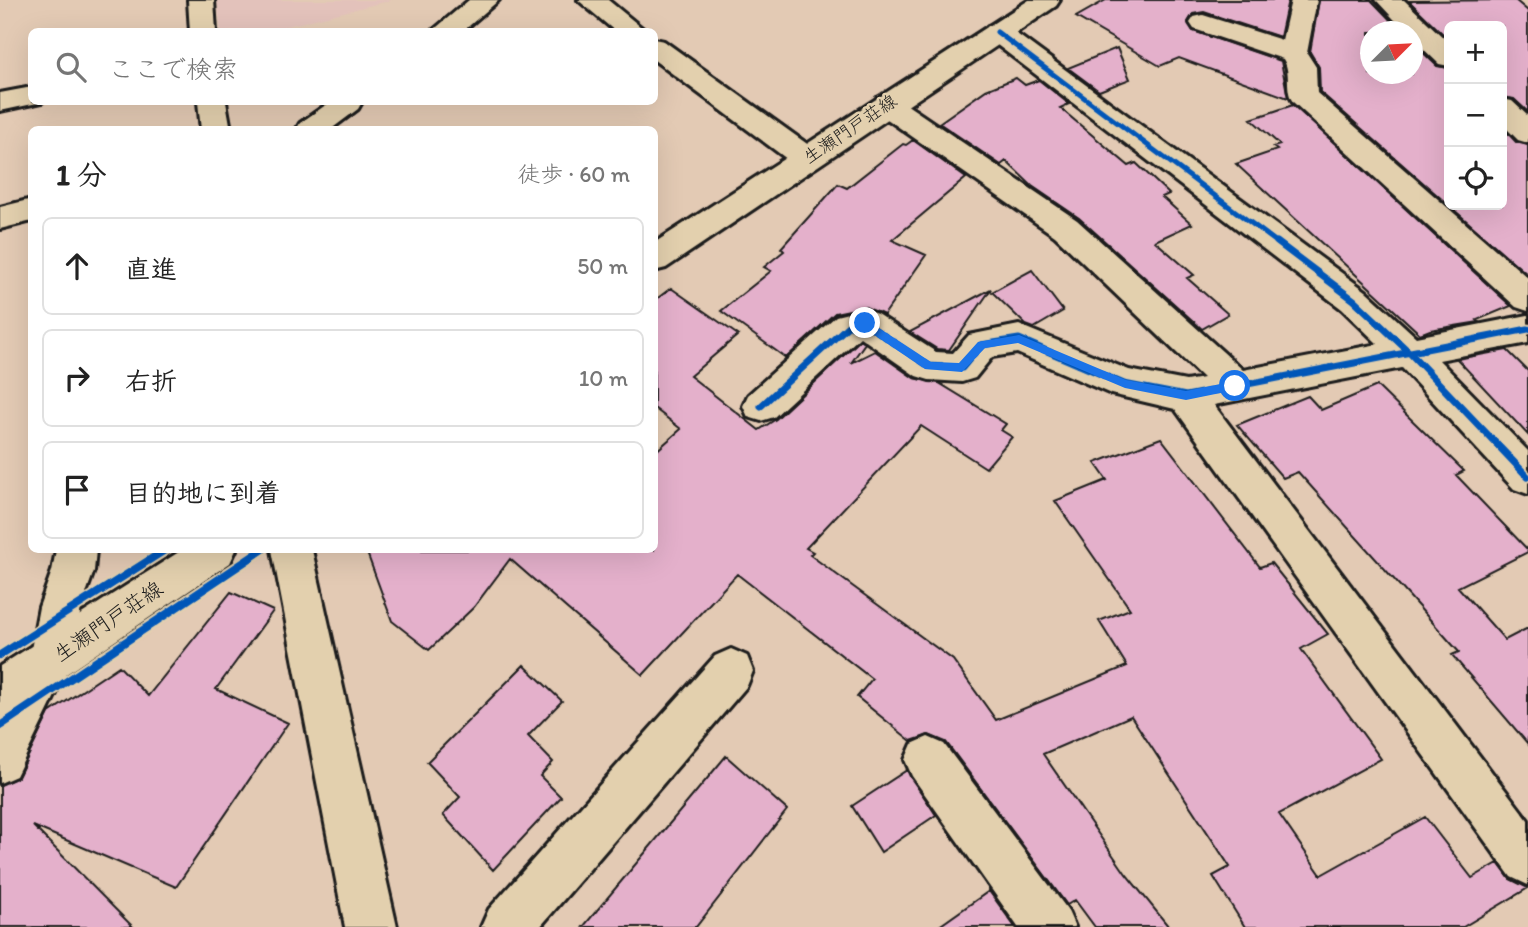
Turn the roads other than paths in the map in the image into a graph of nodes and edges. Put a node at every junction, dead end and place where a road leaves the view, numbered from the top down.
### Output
1 (201, 0) edge
2 (486, 0) edge
3 (591, 0) edge
4 (1047, 0) edge
5 (1304, 0) edge
6 (1389, 0) edge
7 (1203, 23) dead end
8 (203, 28) edge
9 (449, 28) edge
10 (629, 28) edge
11 (997, 32) junction
12 (658, 50) edge
13 (1293, 53) junction
14 (1444, 53) edge
15 (28, 97) edge
16 (0, 102) edge
17 (212, 105) edge
18 (344, 105) edge
19 (887, 105) junction
20 (1507, 113) edge
21 (215, 126) edge
22 (315, 126) edge
23 (1528, 133) edge
24 (806, 158) junction
25 (28, 211) edge
26 (0, 218) edge
27 (658, 256) edge
28 (1528, 298) edge
29 (1528, 329) edge
30 (1408, 351) junction
31 (1235, 386) junction
32 (1186, 396) junction
33 (761, 406) dead end
34 (1528, 477) edge
35 (76, 553) edge
36 (211, 553) edge
37 (293, 553) edge
38 (51, 659) junction
39 (731, 671) dead end
40 (0, 692) edge
41 (0, 760) edge
42 (928, 760) dead end
43 (1528, 860) edge
44 (371, 927) edge
45 (507, 927) edge
46 (1049, 927) edge

1 - 8 street
2 - 9 street
3 - 10 street
4 - 11 street, 生瀬門戸荘線
5 - 13 street
6 - 14 street
7 - 13 street
11 - 19 street, 生瀬門戸荘線
11 - 30 street
12 - 24 street
13 - 28 street
15 - 16 street
17 - 21 street
18 - 22 street
19 - 24 street, 生瀬門戸荘線
19 - 31 street
20 - 23 street
24 - 27 street, 生瀬門戸荘線
25 - 26 street
29 - 30 street
30 - 31 street
30 - 34 street
31 - 32 street
32 - 33 street
32 - 43 street
35 - 38 street
36 - 38 street, 生瀬門戸荘線
37 - 44 street
38 - 40 street, 生瀬門戸荘線
38 - 41 street
39 - 45 street
42 - 46 street

